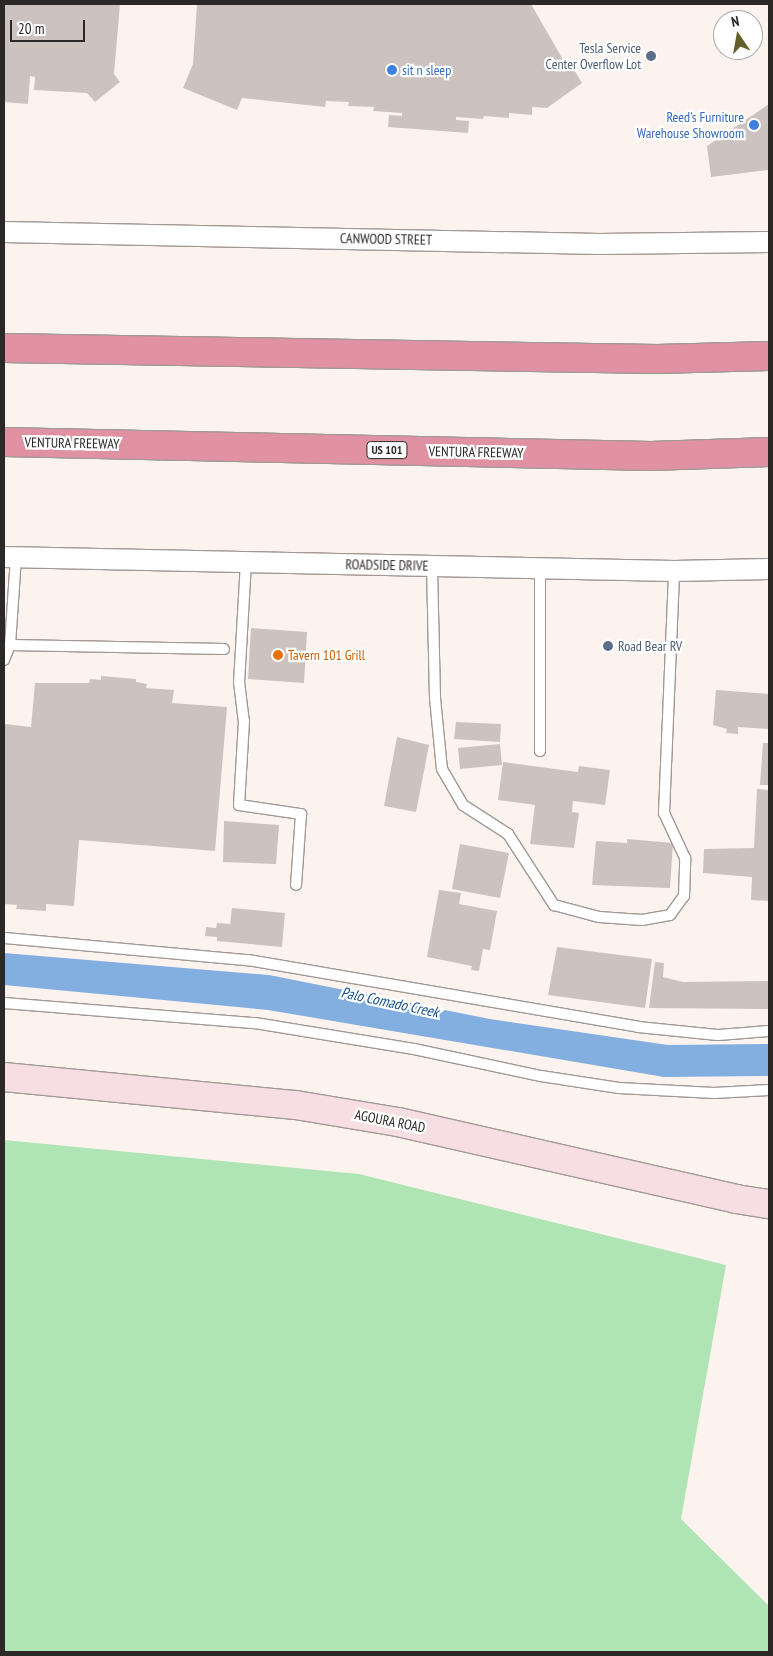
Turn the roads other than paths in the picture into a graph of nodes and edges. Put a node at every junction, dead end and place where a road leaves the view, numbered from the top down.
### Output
1 (4, 232) edge
2 (769, 242) edge
3 (4, 348) edge
4 (769, 356) edge
5 (4, 442) edge
6 (769, 452) edge
7 (10, 557) edge
8 (246, 562) junction
9 (432, 566) junction
10 (540, 568) junction
11 (769, 569) edge
12 (674, 571) junction
13 (10, 645) junction
14 (224, 649) dead end
15 (4, 660) edge
16 (540, 751) dead end
17 (296, 885) dead end
18 (4, 938) edge
19 (4, 1003) edge
20 (769, 1031) edge
21 (4, 1077) edge
22 (769, 1090) edge
23 (769, 1204) edge

1 - 2 street, CANWOOD STREET
3 - 4 highway
5 - 6 highway, VENTURA FREEWAY / US 101
7 - 8 street, ROADSIDE DRIVE
7 - 13 lane
8 - 9 street, ROADSIDE DRIVE
8 - 17 lane
9 - 10 street, ROADSIDE DRIVE
9 - 12 lane
10 - 12 street, ROADSIDE DRIVE
10 - 16 lane
11 - 12 street, ROADSIDE DRIVE
13 - 14 lane
13 - 15 lane
18 - 20 lane
19 - 22 lane
21 - 23 main road, AGOURA ROAD

